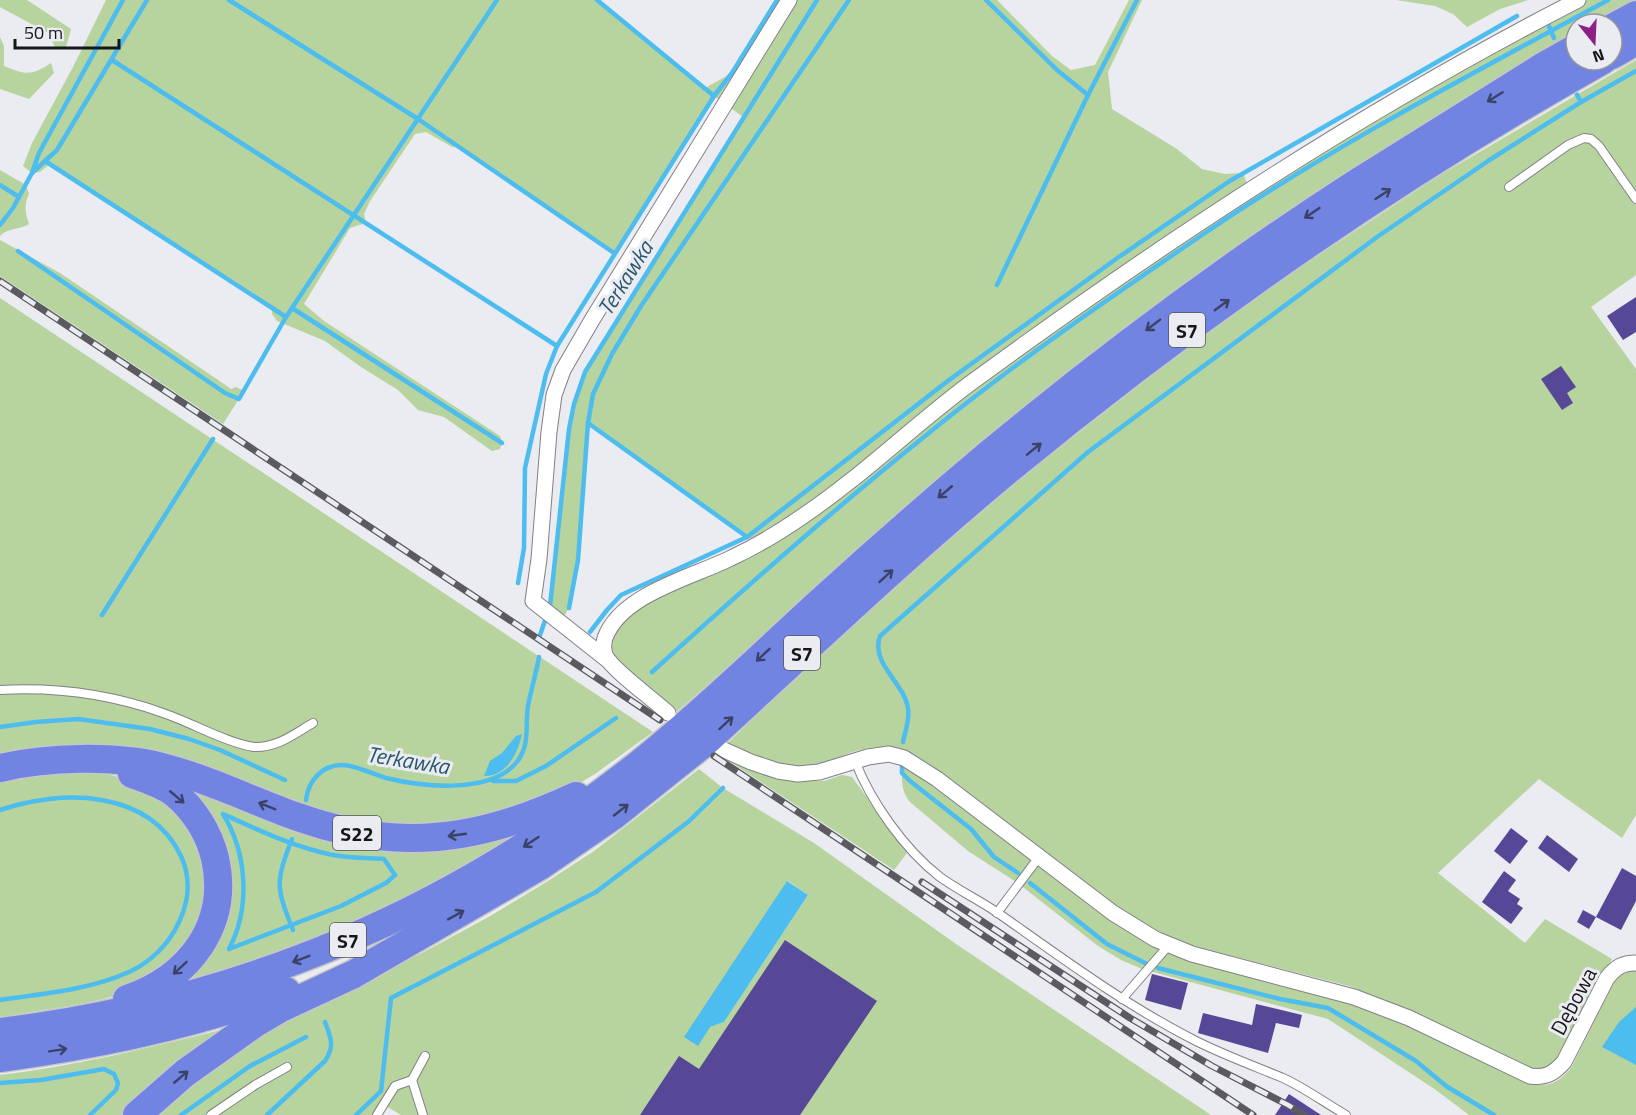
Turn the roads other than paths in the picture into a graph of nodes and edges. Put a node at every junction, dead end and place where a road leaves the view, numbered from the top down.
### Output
1 (789, 0) edge
2 (1578, 0) edge
3 (1564, 55) edge
4 (1582, 72) edge
5 (1509, 187) dead end
6 (1636, 199) edge
7 (609, 661) junction
8 (0, 690) edge
9 (668, 712) dead end
10 (313, 723) dead end
11 (722, 749) dead end
12 (84, 760) junction
13 (855, 761) junction
14 (0, 768) edge
15 (629, 771) junction
16 (1039, 857) junction
17 (997, 913) junction
18 (405, 943) junction
19 (1169, 945) junction
20 (1636, 963) edge
21 (1122, 999) junction
22 (33, 1028) junction
23 (0, 1032) edge
24 (425, 1056) dead end
25 (0, 1058) edge
26 (287, 1067) dead end
27 (412, 1080) junction
28 (136, 1115) edge
29 (211, 1115) edge
30 (377, 1115) edge
31 (423, 1115) edge
32 (1346, 1115) edge

1 - 7 street
2 - 7 street
3 -> 15 highway, S7
18 -> 4 highway, S7
5 - 6 lane
7 - 9 street
8 - 10 lane
11 - 13 street
12 - 14 highway, S22
15 -> 12 highway, S22
12 -> 22 highway
13 - 16 street
13 - 17 lane
15 -> 22 highway, S7
16 - 17 lane
16 - 19 street
17 - 21 lane
25 -> 18 highway, S7
28 -> 18 highway
19 - 20 street, Dębowa
19 - 21 lane
21 - 32 lane
22 - 23 highway, S7
24 - 27 lane
26 - 29 lane
27 - 30 lane
27 - 31 lane

